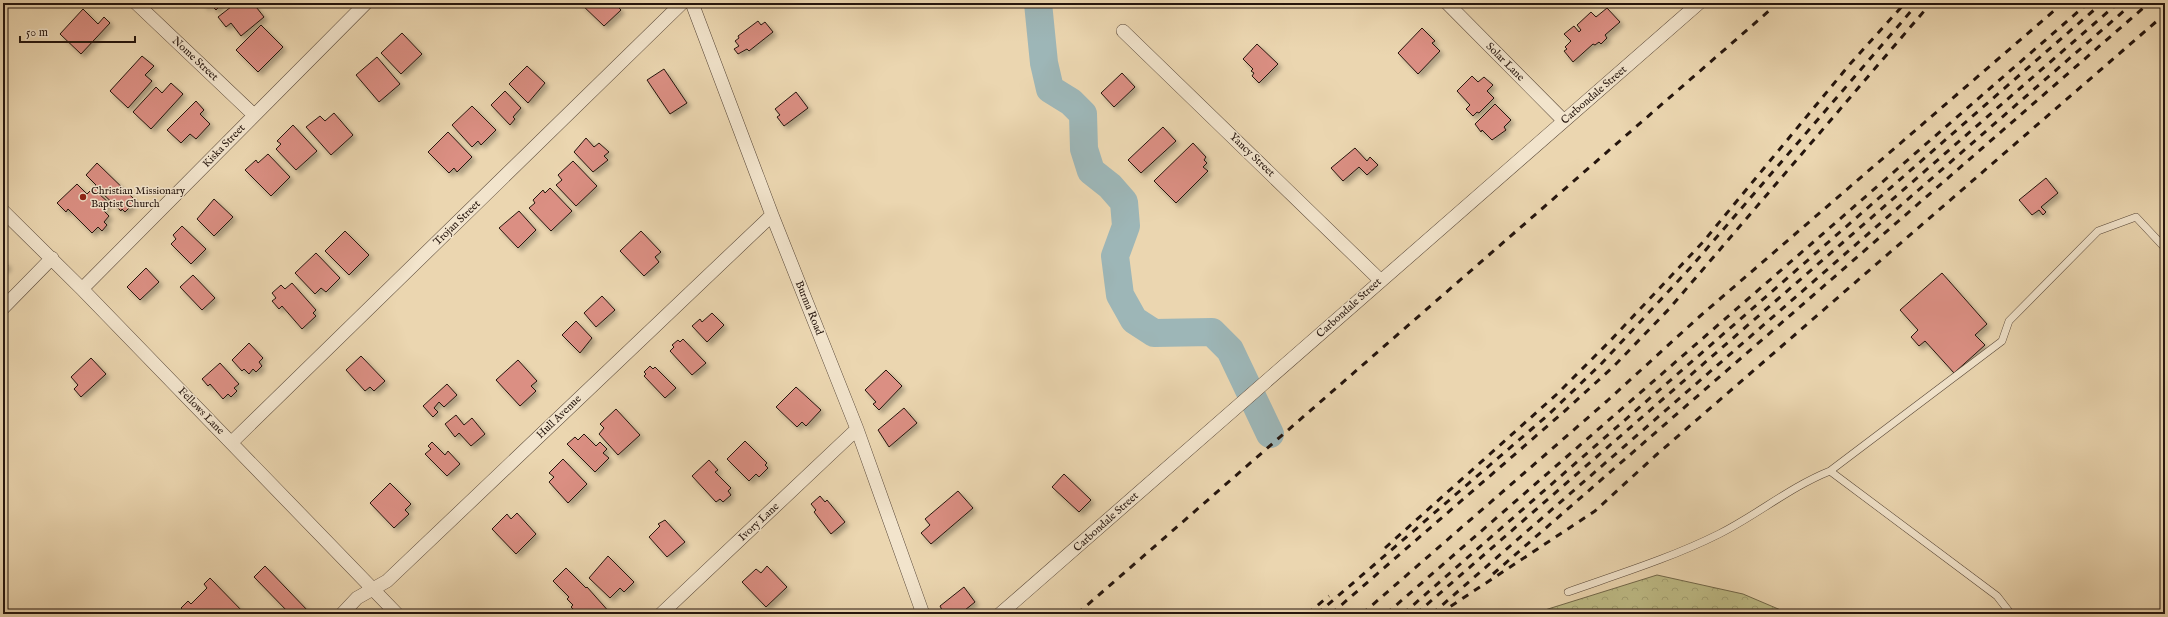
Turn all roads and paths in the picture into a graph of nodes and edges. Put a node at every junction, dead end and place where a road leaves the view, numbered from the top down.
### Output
1 (136, 3) edge
2 (366, 3) edge
3 (682, 3) edge
4 (692, 3) edge
5 (1447, 3) edge
6 (1699, 3) edge
7 (1123, 31) dead end
8 (254, 115) junction
9 (1564, 121) junction
10 (3, 211) edge
11 (772, 215) junction
12 (2165, 248) edge
13 (52, 258) junction
14 (1380, 280) junction
15 (82, 289) junction
16 (3, 308) edge
17 (857, 429) junction
18 (232, 442) junction
19 (1830, 471) junction
20 (373, 589) junction
21 (1568, 592) dead end
22 (342, 614) edge
23 (398, 614) edge
24 (661, 614) edge
25 (923, 614) edge
26 (1000, 614) edge
27 (2010, 614) edge

1 - 8 street, Nome Street
2 - 8 street, Kiska Street
3 - 18 street, Trojan Street
4 - 11 street, Burma Road
5 - 9 street, Solar Lane
6 - 9 street, Carbondale Street
7 - 14 street, Yancy Street
8 - 15 street, Kiska Street
9 - 14 street, Carbondale Street
10 - 13 street, Fellows Lane
11 - 17 street, Burma Road
11 - 20 street, Hull Avenue
12 - 19 lane
13 - 15 street, Fellows Lane
13 - 16 street
14 - 26 street, Carbondale Street
15 - 18 street, Fellows Lane
17 - 24 street, Ivory Lane
17 - 25 street, Burma Road
18 - 20 street, Fellows Lane
19 - 21 lane
19 - 27 lane
20 - 22 street, Hull Avenue
20 - 23 street, Fellows Lane

